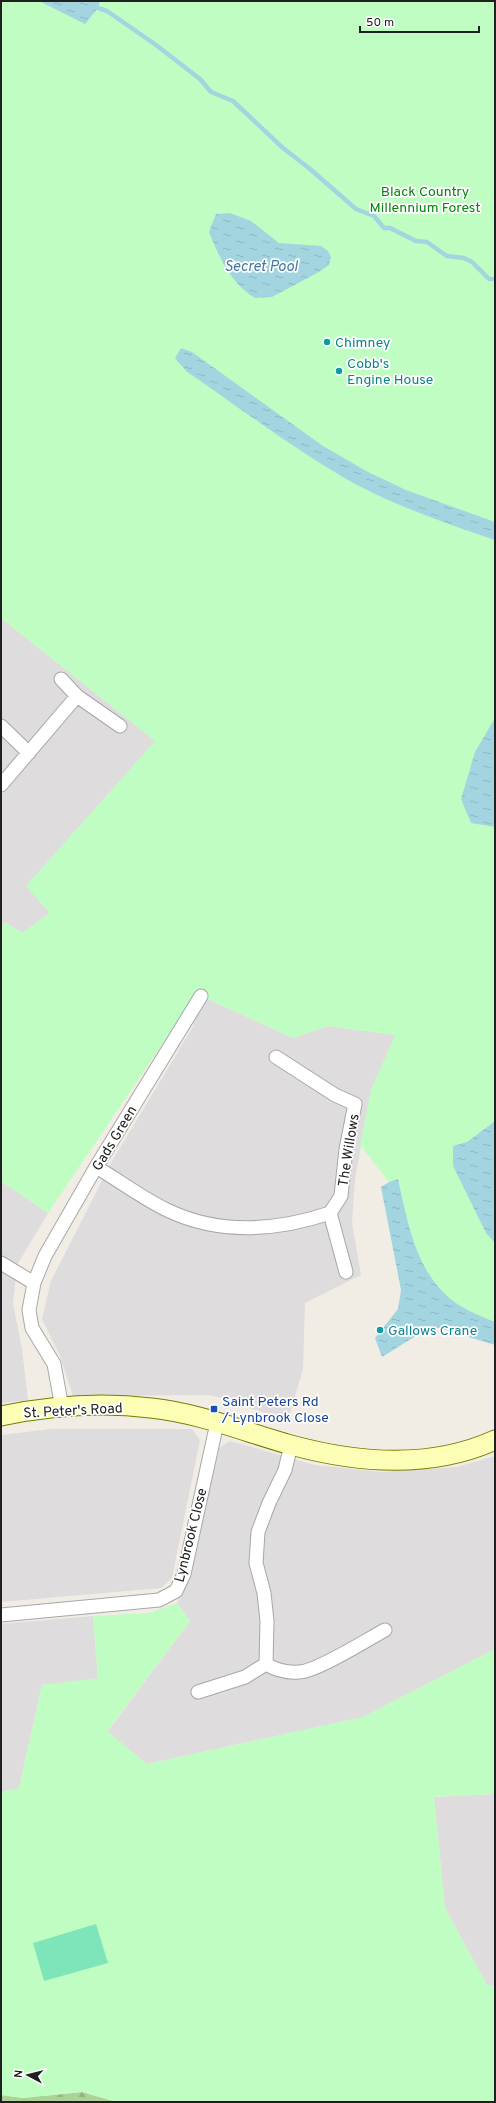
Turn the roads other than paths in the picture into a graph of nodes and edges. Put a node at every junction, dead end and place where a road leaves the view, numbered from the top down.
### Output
1 (60, 679) dead end
2 (77, 696) junction
3 (1, 726) edge
4 (120, 726) dead end
5 (29, 753) junction
6 (1, 785) edge
7 (200, 996) dead end
8 (276, 1056) dead end
9 (96, 1167) junction
10 (330, 1213) junction
11 (1, 1263) edge
12 (346, 1272) dead end
13 (34, 1282) junction
14 (62, 1408) junction
15 (1, 1416) edge
16 (217, 1423) junction
17 (495, 1440) edge
18 (291, 1445) junction
19 (1, 1615) edge
20 (385, 1630) dead end
21 (266, 1664) junction
22 (198, 1692) dead end

1 - 2 street
2 - 4 street
2 - 5 street
3 - 5 street
5 - 6 street
7 - 9 street, Gads Green
8 - 10 street, The Willows
9 - 10 street
9 - 13 street, Gads Green
10 - 12 street
11 - 13 street
13 - 14 street, Gads Green
14 - 15 street, St. Peter's Road
14 - 16 street, St. Peter's Road
16 - 18 street, St. Peter's Road
16 - 19 street, Lynbrook Close
17 - 18 street, St. Peter's Road
18 - 21 street
20 - 21 street
21 - 22 street

